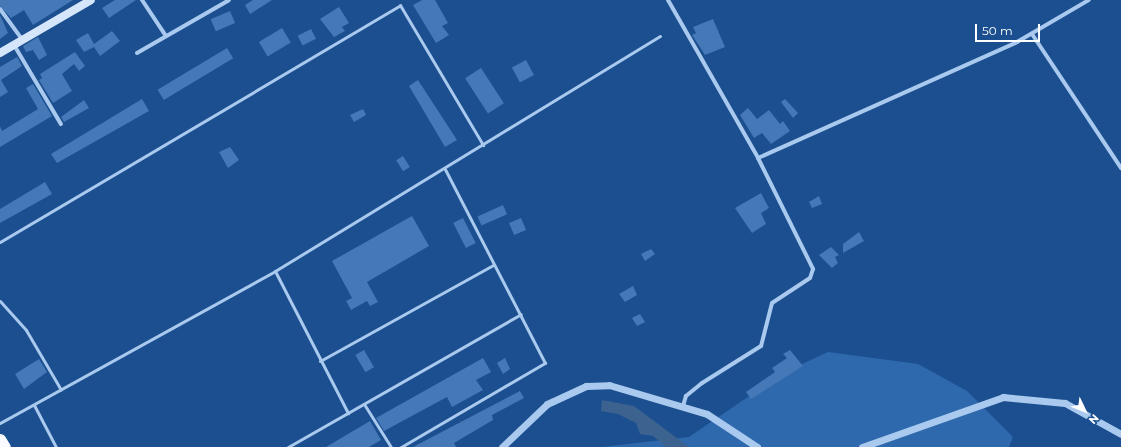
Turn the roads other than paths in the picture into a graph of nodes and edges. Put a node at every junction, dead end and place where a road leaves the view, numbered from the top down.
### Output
1 (91, 0) edge
2 (142, 0) edge
3 (229, 0) edge
4 (668, 0) edge
5 (1089, 0) edge
6 (0, 9) edge
7 (1032, 34) junction
8 (166, 36) junction
9 (660, 36) dead end
10 (22, 39) junction
11 (14, 45) junction
12 (0, 53) edge
13 (137, 53) dead end
14 (61, 124) dead end
15 (484, 144) junction
16 (758, 158) junction
17 (1121, 168) edge
18 (445, 169) junction
19 (0, 242) edge
20 (493, 265) junction
21 (275, 271) junction
22 (0, 302) edge
23 (521, 314) junction
24 (320, 361) junction
25 (60, 390) junction
26 (364, 404) junction
27 (34, 405) junction
28 (684, 406) junction
29 (348, 413) junction
30 (0, 423) edge
31 (1121, 434) edge
32 (0, 439) edge
33 (5, 447) edge
34 (56, 447) edge
35 (288, 447) edge
36 (391, 447) edge
37 (401, 447) edge
38 (502, 447) edge
39 (757, 447) edge
40 (862, 447) edge

1 - 10 main road
2 - 8 street
3 - 8 street
4 - 16 street
5 - 7 street
6 - 10 street
7 - 16 street
7 - 17 street
8 - 13 street
9 - 15 lane
10 - 11 main road
11 - 12 main road
11 - 14 street
15 - 18 lane
15 - 19 lane
16 - 28 street
18 - 20 lane
18 - 21 lane
20 - 23 lane
20 - 24 lane
21 - 24 lane
21 - 25 lane
22 - 25 lane
23 - 26 lane
23 - 37 lane
24 - 29 lane
25 - 27 lane
26 - 29 lane
26 - 36 lane
27 - 30 lane
27 - 34 lane
28 - 38 street
28 - 39 street
29 - 35 lane
31 - 40 street
32 - 33 highway

